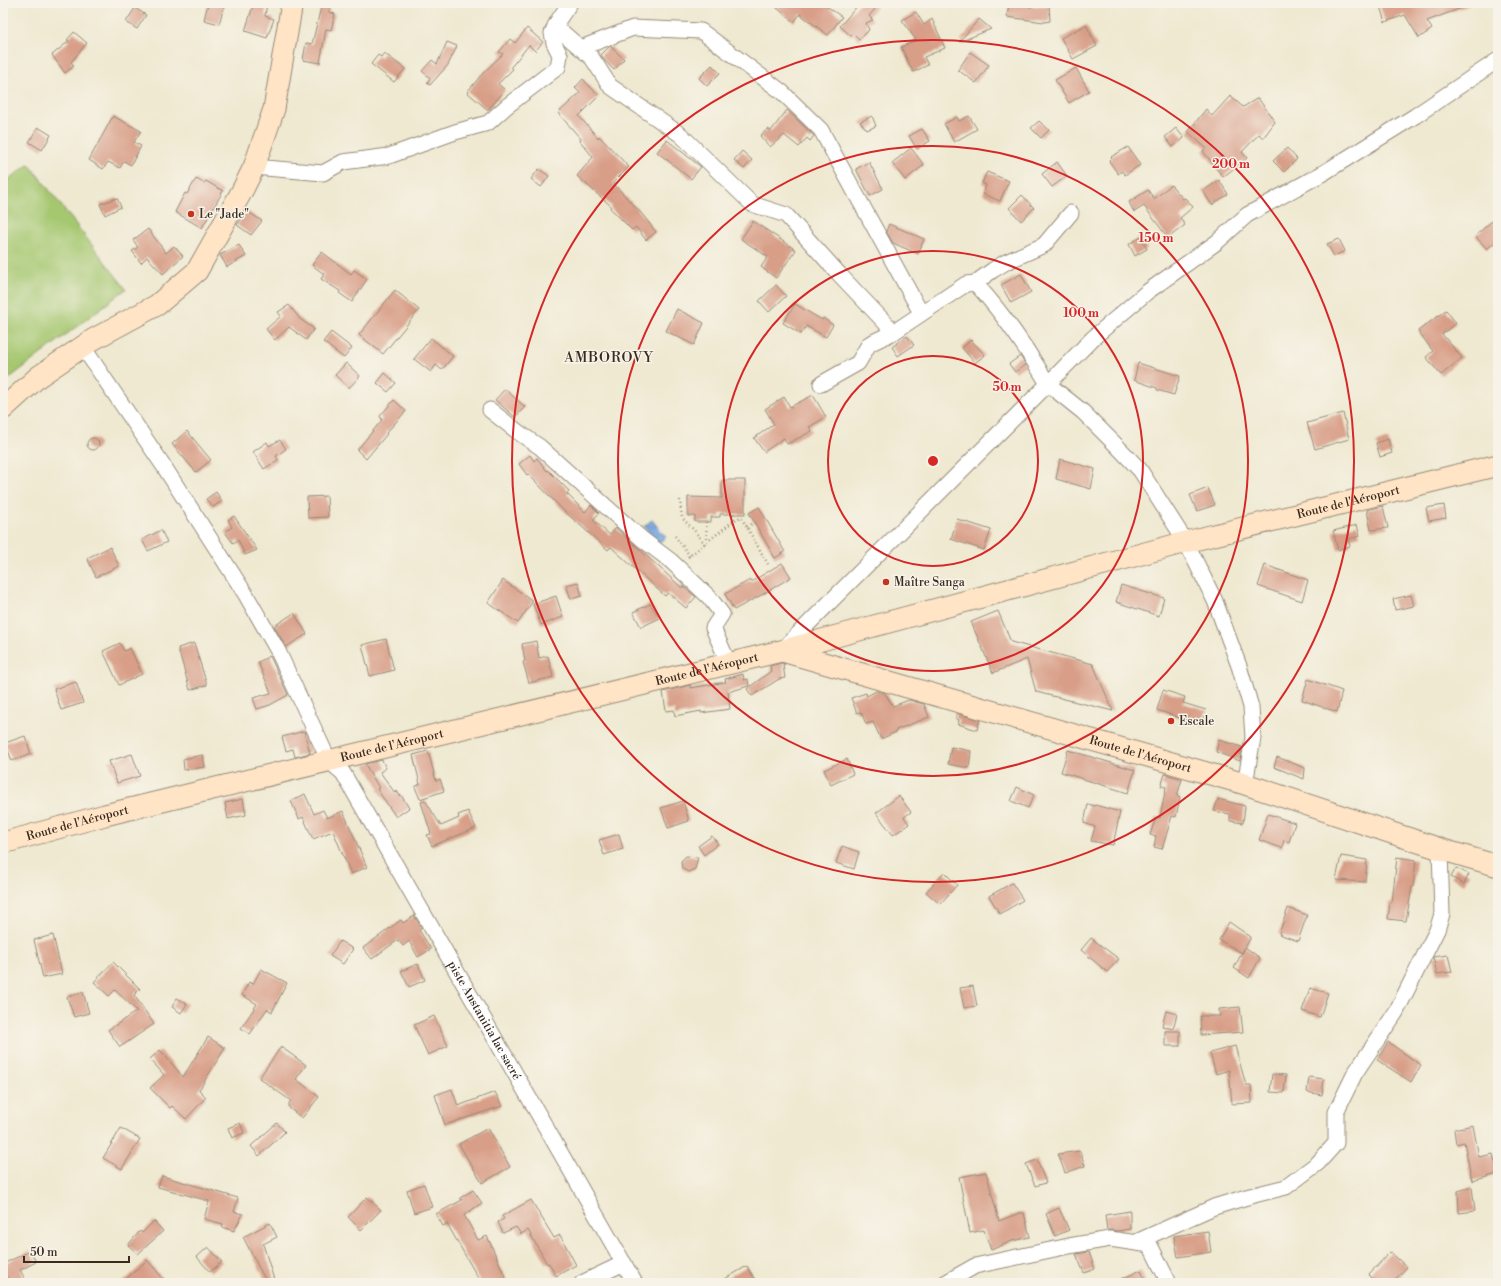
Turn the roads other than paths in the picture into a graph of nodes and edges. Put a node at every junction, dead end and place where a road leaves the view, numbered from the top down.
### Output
1 (292, 3) edge
2 (570, 3) edge
3 (555, 26) junction
4 (581, 48) junction
5 (1498, 60) edge
6 (254, 167) junction
7 (1070, 212) dead end
8 (975, 283) junction
9 (921, 313) junction
10 (894, 332) junction
11 (83, 346) junction
12 (821, 384) dead end
13 (1048, 384) junction
14 (3, 409) edge
15 (490, 410) dead end
16 (1498, 465) edge
17 (1186, 542) junction
18 (781, 651) junction
19 (729, 664) junction
20 (329, 761) junction
21 (1245, 784) junction
22 (3, 843) edge
23 (1440, 849) junction
24 (1498, 866) edge
25 (1136, 1242) junction
26 (624, 1263) junction
27 (582, 1283) edge
28 (636, 1283) edge
29 (945, 1283) edge
30 (1169, 1283) edge

1 - 6 main road
2 - 3 street
3 - 4 street
3 - 6 street
4 - 9 street
4 - 10 street
5 - 13 street
6 - 11 main road
7 - 8 street
8 - 9 street
8 - 13 street
9 - 10 street
10 - 12 street
11 - 14 main road
11 - 20 street
13 - 17 street
13 - 18 street
15 - 19 street
16 - 17 main road, Route de l'Aéroport
17 - 18 main road, Route de l'Aéroport
17 - 21 street
18 - 19 main road, Route de l'Aéroport
18 - 21 main road, Route de l'Aéroport
19 - 20 main road, Route de l'Aéroport
20 - 22 main road, Route de l'Aéroport
20 - 26 street, piste Anstanitia lac sacré
21 - 23 main road, Route de l'Aéroport
23 - 24 main road, Route de l'Aéroport
23 - 25 street
25 - 29 street
25 - 30 street
26 - 27 street
26 - 28 street, piste Anstanitia lac sacré

